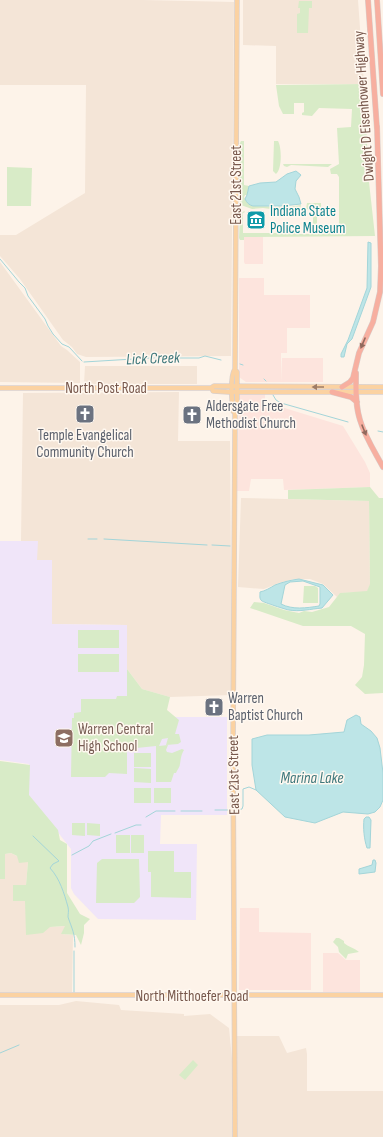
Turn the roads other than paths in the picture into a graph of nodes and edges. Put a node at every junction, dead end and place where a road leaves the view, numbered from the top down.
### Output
1 (237, 0) edge
2 (368, 0) edge
3 (376, 0) edge
4 (382, 75) junction
5 (383, 86) edge
6 (383, 94) edge
7 (376, 126) junction
8 (383, 210) edge
9 (356, 366) junction
10 (235, 386) junction
11 (261, 386) junction
12 (342, 387) junction
13 (383, 387) edge
14 (0, 388) edge
15 (212, 388) junction
16 (357, 389) junction
17 (235, 392) junction
18 (262, 392) junction
19 (332, 392) junction
20 (383, 392) edge
21 (357, 402) junction
22 (383, 467) edge
23 (0, 995) edge
24 (383, 995) edge
25 (234, 996) junction
26 (235, 1137) edge

1 - 10 main road, East 21st Street
2 - 7 highway, Dwight D Eisenhower Highway
3 - 4 highway, Dwight D Eisenhower Highway
4 - 5 highway
4 - 6 highway, Dwight D Eisenhower Highway
7 - 8 highway, Dwight D Eisenhower Highway
7 -> 9 highway
9 - 12 highway
9 - 16 highway
10 - 11 main road, North Post Road
10 - 15 main road, North Post Road
10 - 17 main road, East 21st Street
12 -> 11 main road, North Post Road
11 - 18 main road
12 - 16 main road, North Post Road
13 - 16 main road, North Post Road
14 - 15 main road, North Post Road
15 - 17 main road, North Post Road
16 - 19 main road, North Post Road
16 - 20 main road, North Post Road
16 - 21 highway
17 - 18 main road, North Post Road
17 - 25 main road, East 21st Street
18 - 19 main road, North Post Road
19 - 21 highway
21 -> 22 highway
23 - 25 main road, North Mitthoefer Road
24 - 25 main road, North Mitthoefer Road
25 - 26 main road, East 21st Street

